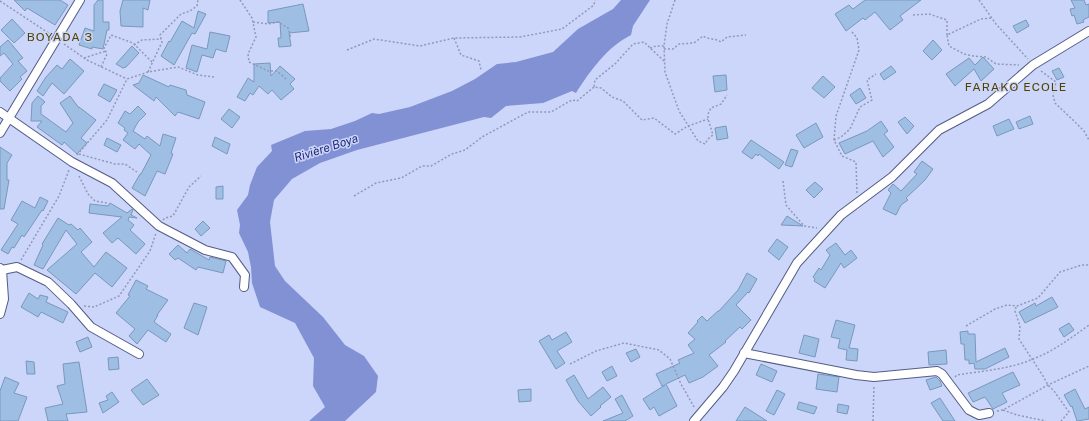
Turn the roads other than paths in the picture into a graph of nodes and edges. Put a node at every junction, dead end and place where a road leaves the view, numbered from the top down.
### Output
1 (80, 0) edge
2 (1089, 31) edge
3 (0, 112) edge
4 (9, 118) junction
5 (0, 133) edge
6 (1, 269) edge
7 (244, 286) dead end
8 (0, 314) edge
9 (744, 353) junction
10 (139, 354) dead end
11 (989, 413) road end
12 (694, 421) edge

1 - 4 street
2 - 9 street
3 - 4 street
4 - 5 street
4 - 7 street
6 - 8 street
6 - 10 street
9 - 11 street
9 - 12 street

